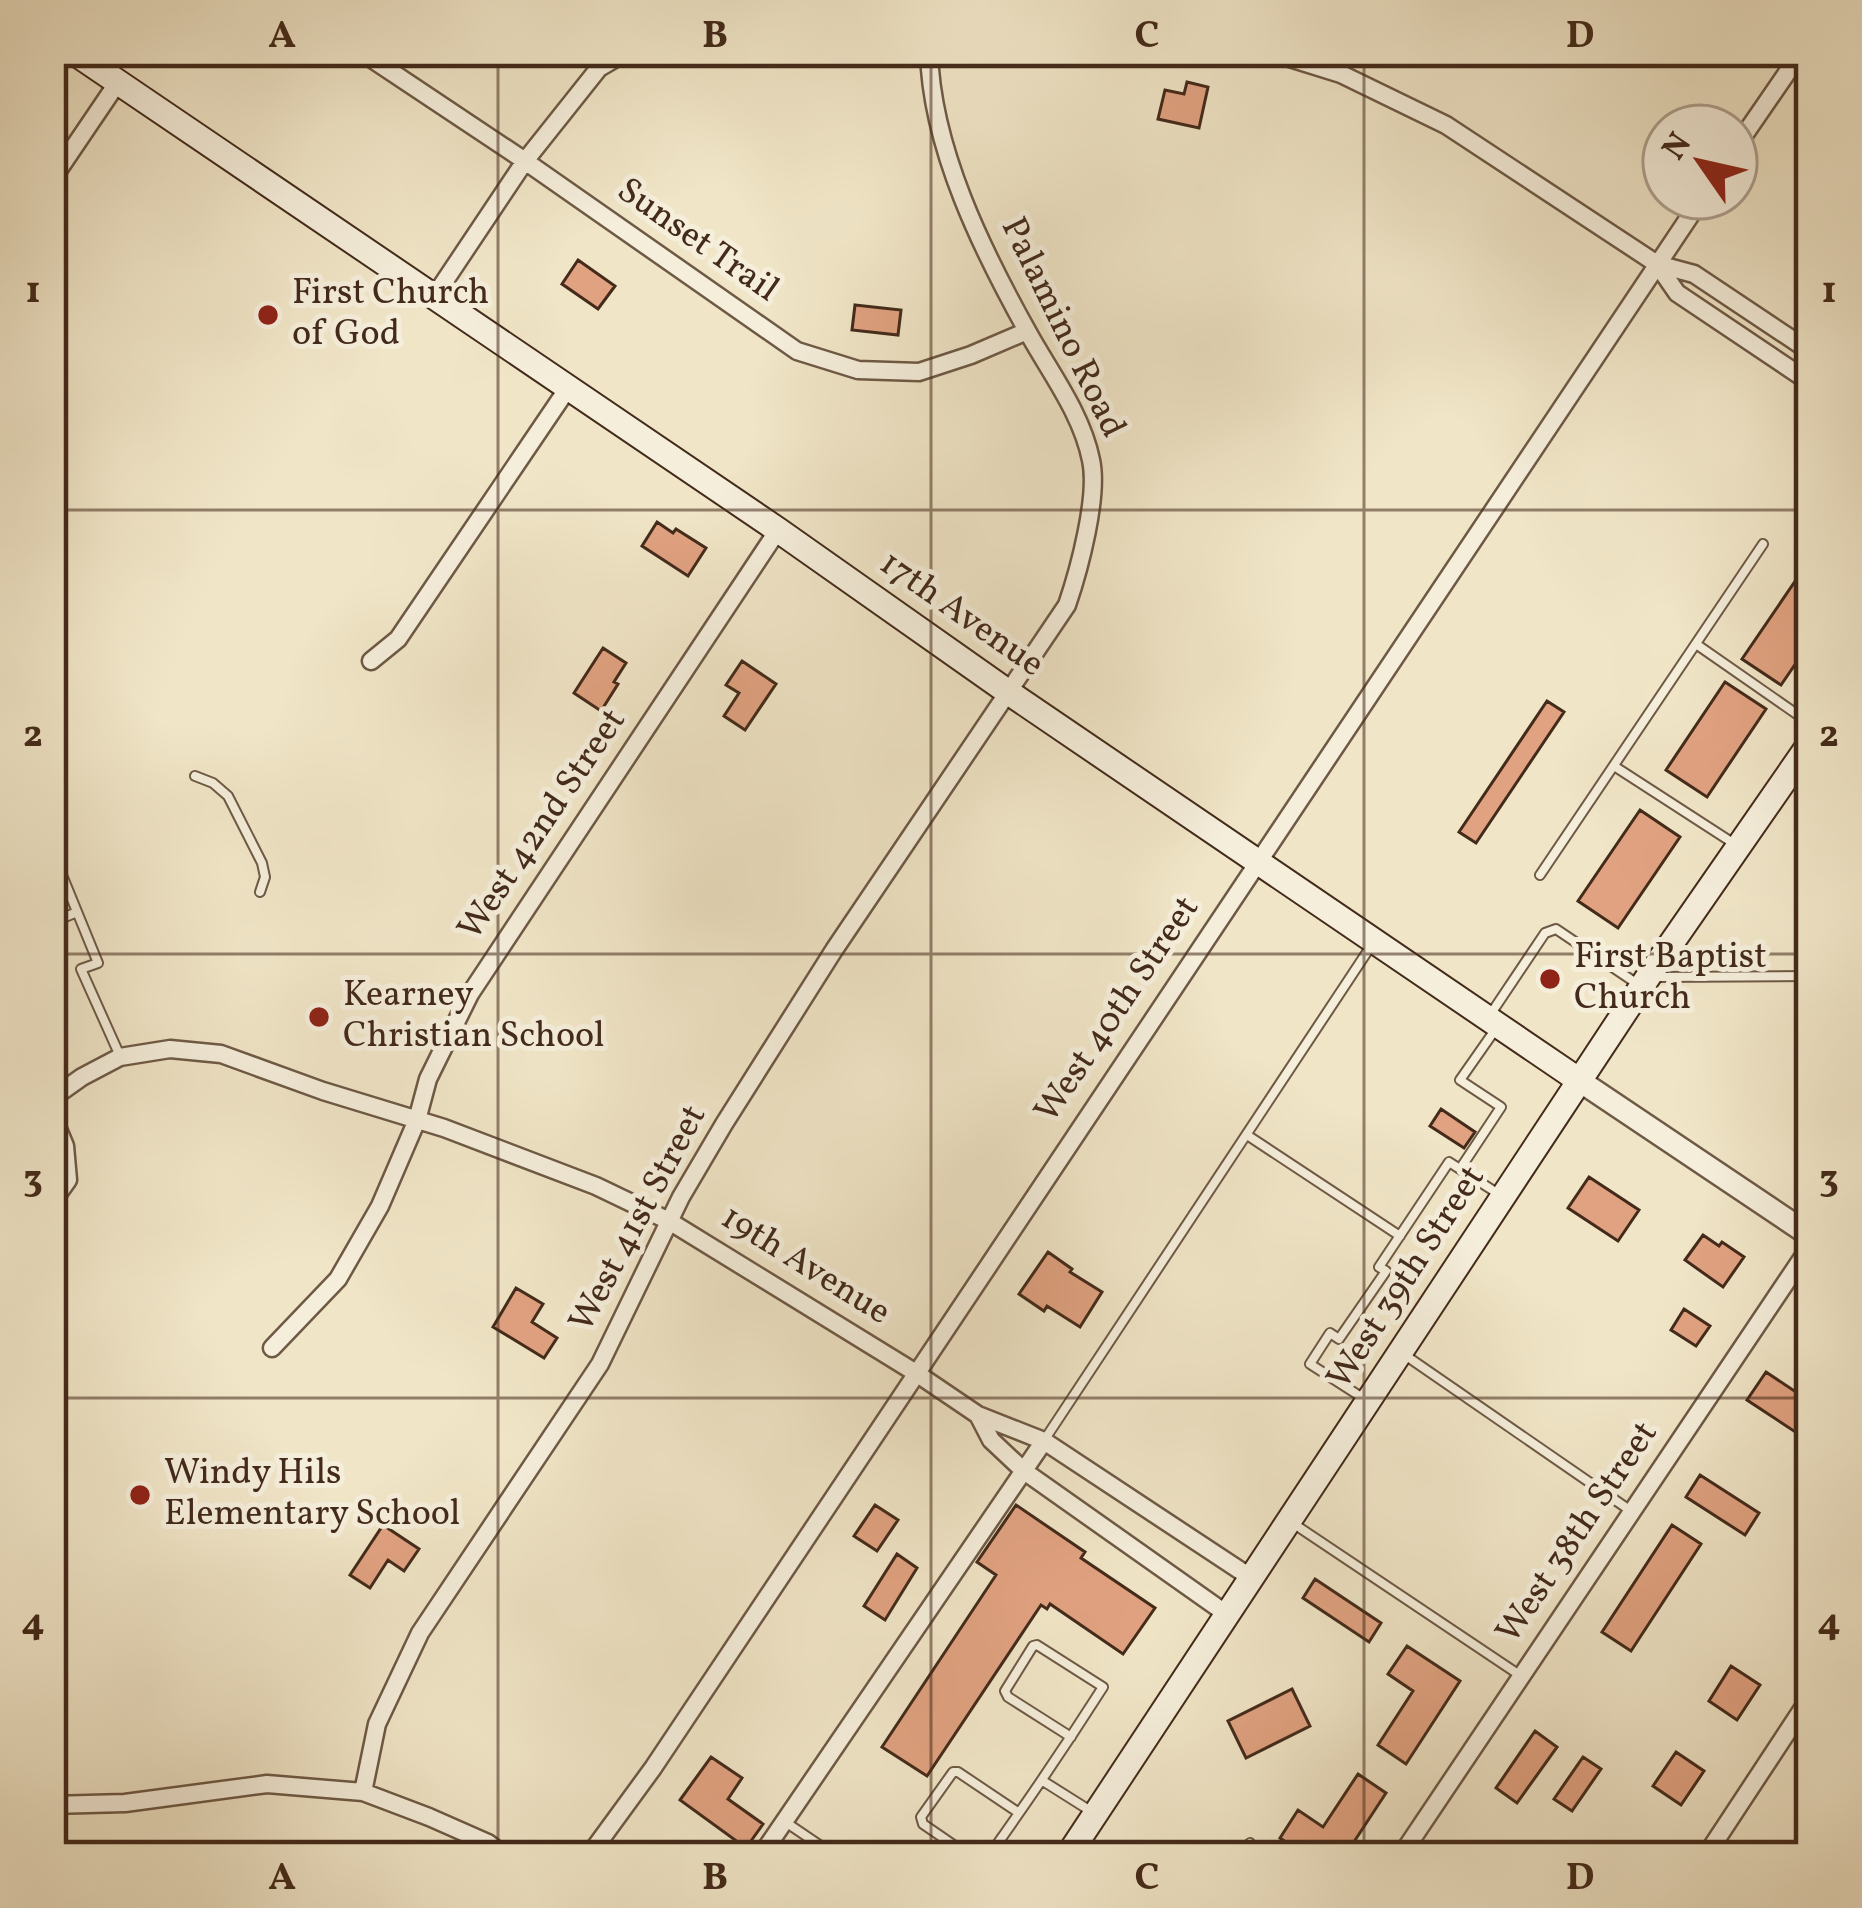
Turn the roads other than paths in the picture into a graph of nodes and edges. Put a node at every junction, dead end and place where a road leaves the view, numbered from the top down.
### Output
1 (72, 51) edge
2 (360, 51) edge
3 (628, 51) edge
4 (929, 51) edge
5 (1267, 51) edge
6 (1802, 51) edge
7 (118, 82) junction
8 (1760, 112) edge
9 (525, 161) junction
10 (51, 181) edge
11 (1686, 222) edge
12 (1657, 264) junction
13 (434, 297) junction
14 (1028, 331) junction
15 (1811, 352) edge
16 (1811, 383) edge
17 (568, 388) junction
18 (778, 530) junction
19 (1762, 544) dead end
20 (1696, 644) junction
21 (371, 661) dead end
22 (1008, 692) junction
23 (1811, 724) edge
24 (1807, 758) edge
25 (1614, 766) junction
26 (195, 776) dead end
27 (1739, 847) junction
28 (51, 848) edge
29 (1256, 862) junction
30 (1540, 875) dead end
31 (260, 892) dead end
32 (78, 912) junction
33 (51, 923) edge
34 (1374, 942) junction
35 (1811, 976) edge
36 (1645, 982) junction
37 (1493, 1022) junction
38 (120, 1057) junction
39 (1580, 1081) junction
40 (51, 1100) edge
41 (51, 1112) edge
42 (417, 1120) junction
43 (1247, 1135) junction
44 (1460, 1169) junction
45 (1503, 1198) junction
46 (51, 1204) edge
47 (669, 1220) junction
48 (1400, 1236) junction
49 (1811, 1241) edge
50 (272, 1348) dead end
51 (1401, 1352) junction
52 (916, 1373) junction
53 (1368, 1402) junction
54 (978, 1415) junction
55 (1044, 1441) junction
56 (1024, 1471) junction
57 (1631, 1511) junction
58 (1290, 1521) junction
59 (1253, 1579) junction
60 (1228, 1615) junction
61 (1521, 1676) junction
62 (1811, 1696) edge
63 (1071, 1738) junction
64 (1043, 1780) junction
65 (364, 1792) junction
66 (51, 1804) edge
67 (1019, 1813) junction
68 (1095, 1814) junction
69 (783, 1820) junction
70 (1250, 1843) dead end
71 (506, 1857) edge
72 (588, 1857) edge
73 (760, 1857) edge
74 (837, 1857) edge
75 (971, 1857) edge
76 (988, 1857) edge
77 (1067, 1857) edge
78 (1241, 1857) edge
79 (1400, 1857) edge
80 (1705, 1857) edge

1 - 7 main road, 17th Avenue
2 - 9 street, Sunset Trail
3 - 9 street
4 - 14 street, Palamino Road
5 - 12 street
6 - 8 street
7 - 10 street
7 - 13 main road, 17th Avenue
9 - 13 street
9 - 14 street, Sunset Trail
11 - 12 street, West 40th Street
12 - 15 street
12 - 16 street
12 - 29 street, West 40th Street
13 - 17 main road, 17th Avenue
14 - 22 street, Palamino Road
17 - 18 main road, 17th Avenue
17 - 21 street
18 - 22 main road, 17th Avenue
18 - 42 street, West 42nd Street
19 - 20 lane
20 - 23 lane
20 - 25 lane
22 - 29 main road, 17th Avenue
22 - 47 street, West 41st Street
24 - 27 main road, West 39th Street
25 - 27 lane
25 - 30 lane
26 - 31 lane
27 - 36 main road, West 39th Street
28 - 32 lane
29 - 34 main road, 17th Avenue
29 - 52 street, West 40th Street
32 - 33 lane
32 - 38 lane
34 - 37 main road, 17th Avenue
34 - 43 lane
35 - 36 lane
36 - 37 lane
36 - 39 main road, West 39th Street
37 - 39 main road, 17th Avenue
37 - 44 lane
38 - 40 street, 19th Avenue
38 - 42 street, 19th Avenue
39 - 45 main road, West 39th Street
39 - 49 street, 17th Avenue
41 - 46 street
42 - 47 street, 19th Avenue
42 - 50 street, West 42nd Street
43 - 48 lane
43 - 55 lane
44 - 45 lane
44 - 48 lane
45 - 51 main road, West 39th Street
47 - 52 street, 19th Avenue
47 - 65 street, West 41st Street
48 - 53 lane
49 - 57 street, West 38th Street
51 - 53 main road, West 39th Street
51 - 57 lane
52 - 54 street, 19th Avenue
52 - 72 street, West 40th Street
53 - 58 main road, West 39th Street
54 - 55 street, 19th Avenue
54 - 56 street, 19th Avenue
55 - 56 street
55 - 59 street, 19th Avenue
56 - 60 street, 19th Avenue
56 - 69 street
57 - 61 street, West 38th Street
58 - 59 main road, West 39th Street
58 - 61 lane
59 - 60 main road, West 39th Street
60 - 68 main road, West 39th Street
61 - 79 street, West 38th Street
62 - 80 street
63 - 63 lane
63 - 64 lane
64 - 67 lane
64 - 68 lane
65 - 66 street
65 - 71 street
67 - 75 lane
67 - 76 lane
68 - 77 main road, West 39th Street
69 - 73 street
69 - 74 lane
70 - 78 lane

